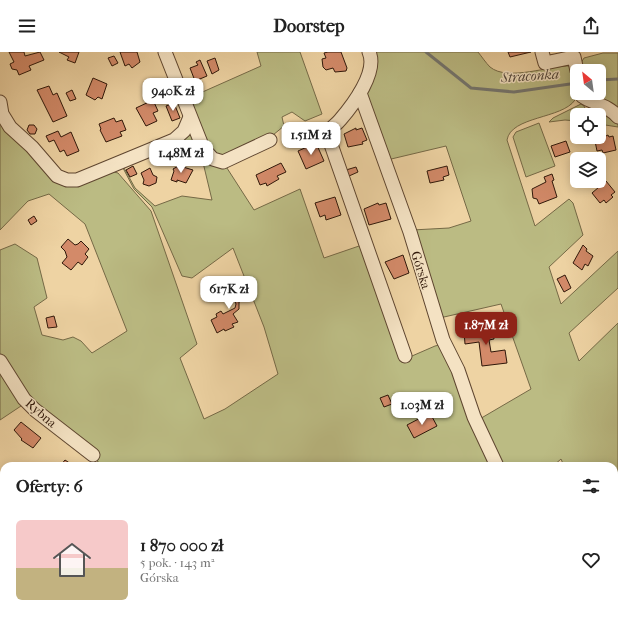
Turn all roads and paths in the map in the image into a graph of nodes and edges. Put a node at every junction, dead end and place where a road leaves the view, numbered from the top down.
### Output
1 (165, 52) edge
2 (369, 52) edge
3 (542, 52) edge
4 (575, 64) edge
5 (360, 93) junction
6 (588, 100) edge
7 (0, 102) edge
8 (190, 117) junction
9 (618, 117) edge
10 (270, 140) dead end
11 (405, 356) dead end
12 (0, 361) edge
13 (93, 455) dead end
14 (495, 462) edge

1 - 8 street
2 - 5 street
3 - 4 street
5 - 11 street
5 - 14 street, Górska
6 - 9 street
7 - 8 street
8 - 10 street
12 - 13 street, Rybna

